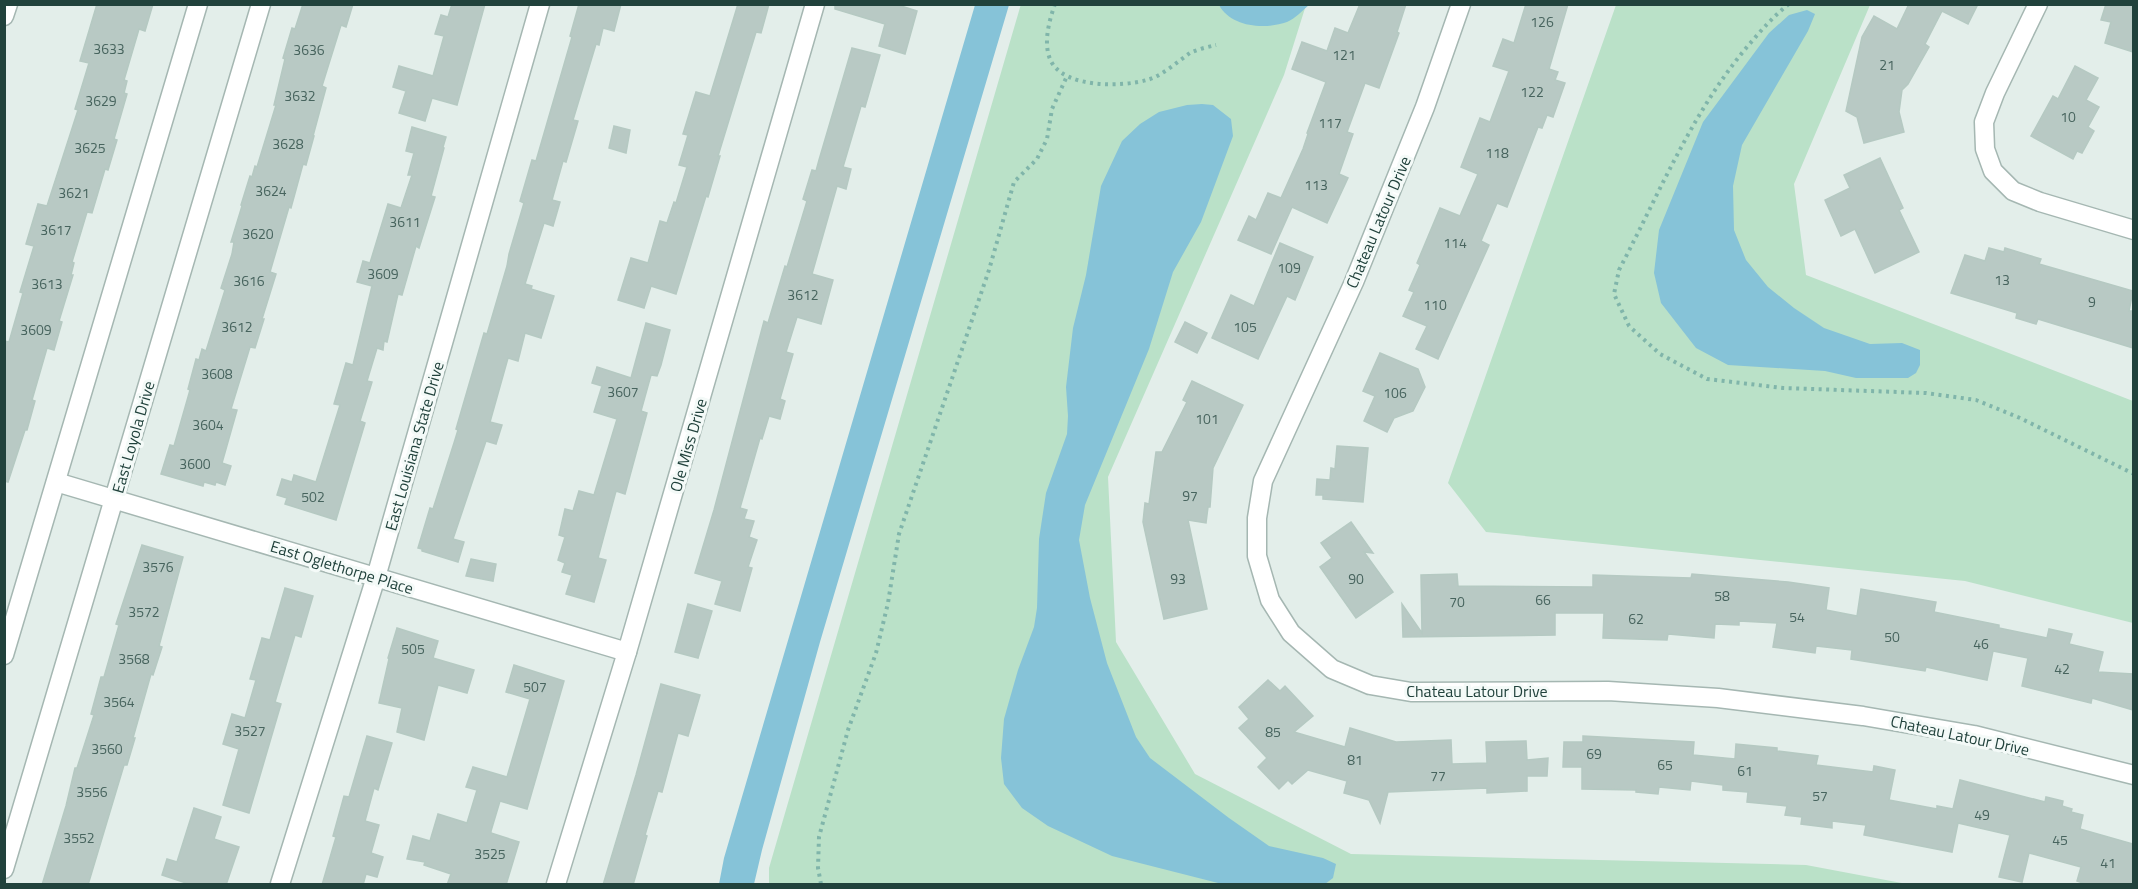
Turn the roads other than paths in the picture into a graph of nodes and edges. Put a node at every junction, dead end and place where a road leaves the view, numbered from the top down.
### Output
1 (8, 4) edge
2 (198, 4) edge
3 (261, 4) edge
4 (540, 4) edge
5 (815, 4) edge
6 (1461, 4) edge
7 (2038, 4) edge
8 (4, 16) edge
9 (2133, 230) edge
10 (56, 482) junction
11 (115, 500) junction
12 (376, 578) junction
13 (627, 652) junction
14 (4, 655) edge
15 (2133, 775) edge
16 (4, 869) edge
17 (280, 885) edge
18 (556, 885) edge

1 - 8 street
2 - 10 street
3 - 11 street, East Loyola Drive
4 - 12 street, East Louisiana State Drive
5 - 13 street, Ole Miss Drive
6 - 15 street, Chateau Latour Drive
7 - 9 street
10 - 11 street, East Oglethorpe Place
10 - 14 street
11 - 12 street, East Oglethorpe Place
11 - 16 street, East Loyola Drive
12 - 13 street, East Oglethorpe Place
12 - 17 street, East Louisiana State Drive
13 - 18 street, Ole Miss Drive

